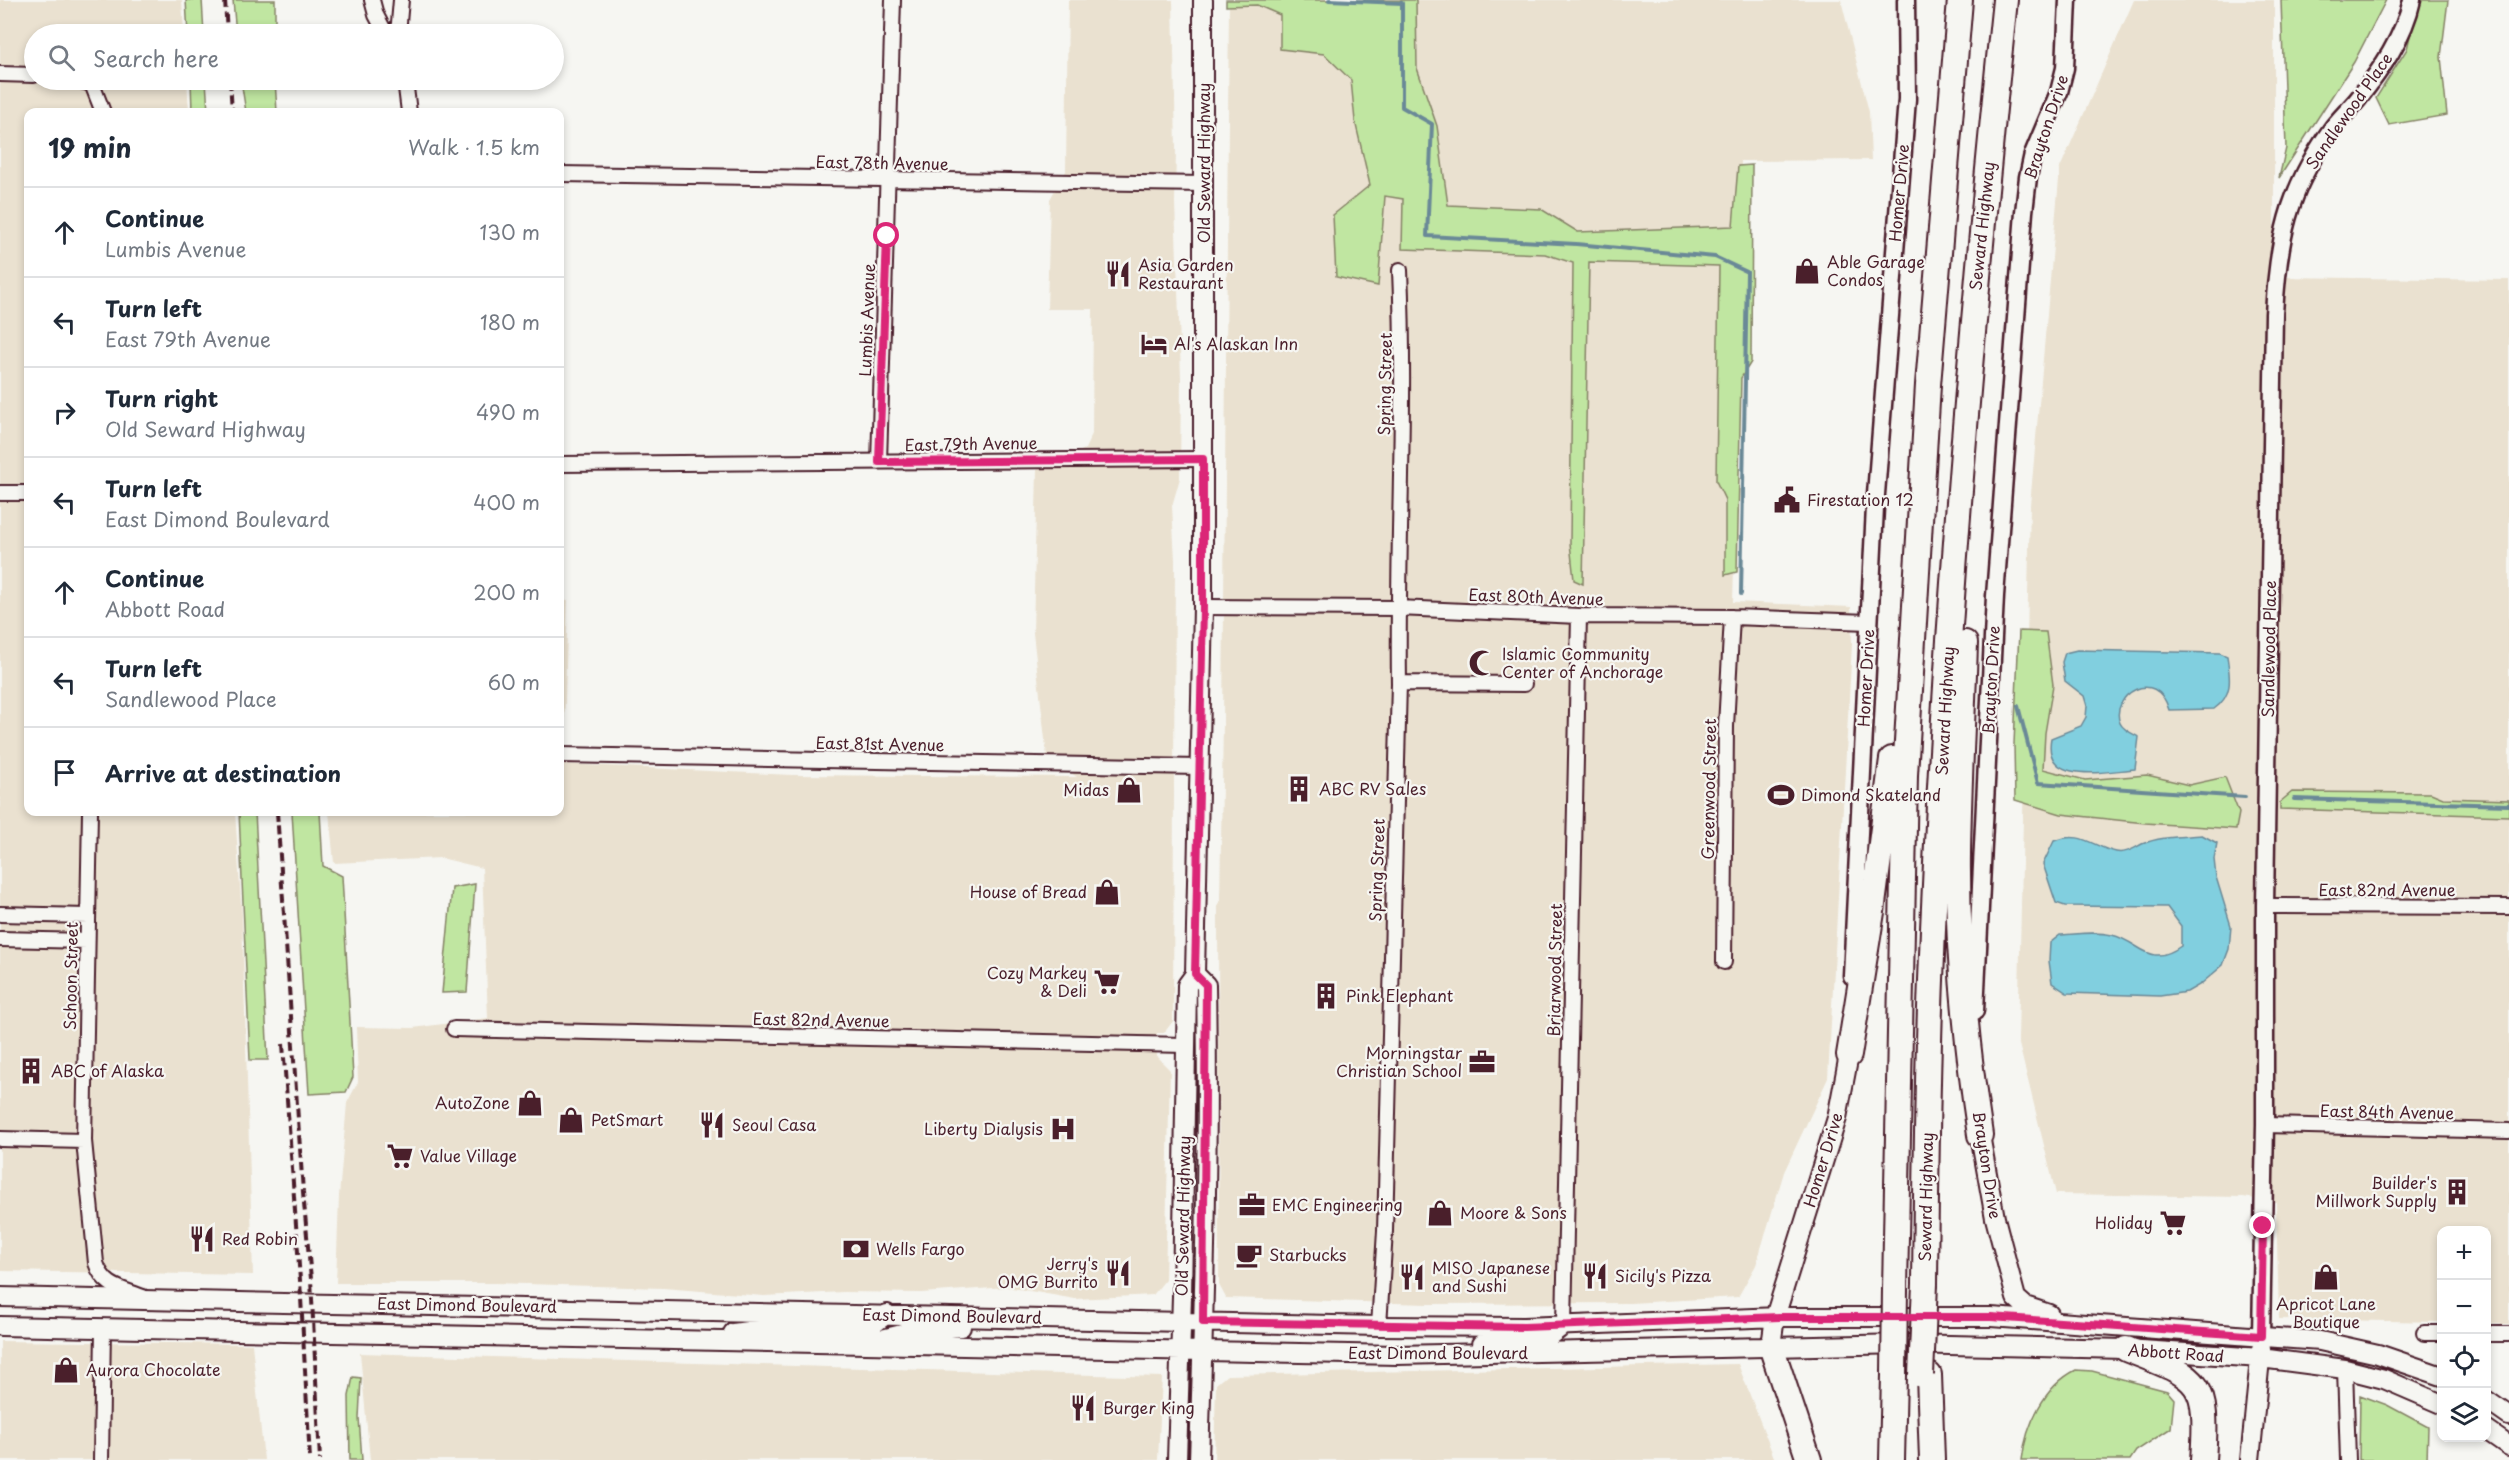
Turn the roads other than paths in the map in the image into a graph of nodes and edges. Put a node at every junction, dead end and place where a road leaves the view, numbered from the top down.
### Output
1 (372, 0) edge
2 (401, 0) edge
3 (893, 0) edge
4 (1203, 0) edge
5 (1897, 0) edge
6 (1906, 0) edge
7 (2068, 0) edge
8 (2412, 0) edge
9 (1960, 3) edge
10 (2005, 3) edge
11 (381, 24) edge
12 (399, 24) edge
13 (1907, 56) junction
14 (0, 74) edge
15 (24, 75) edge
16 (94, 90) edge
17 (406, 90) edge
18 (101, 108) edge
19 (408, 108) edge
20 (564, 174) edge
21 (889, 179) junction
22 (1204, 184) junction
23 (1400, 270) dead end
24 (1974, 313) junction
25 (1203, 459) junction
26 (879, 462) junction
27 (564, 464) edge
28 (0, 493) edge
29 (24, 494) edge
30 (1915, 578) junction
31 (1203, 607) junction
32 (1398, 608) junction
33 (1579, 616) junction
34 (1732, 617) junction
35 (1869, 622) junction
36 (1399, 683) junction
37 (1524, 684) dead end
38 (564, 755) edge
39 (1199, 767) junction
40 (90, 816) edge
41 (2265, 906) junction
42 (2509, 908) edge
43 (0, 914) edge
44 (88, 916) junction
45 (0, 939) edge
46 (87, 941) junction
47 (1724, 962) dead end
48 (1195, 974) junction
49 (454, 1029) dead end
50 (1186, 1045) junction
51 (1849, 1055) junction
52 (2265, 1125) junction
53 (2509, 1131) edge
54 (1980, 1134) junction
55 (0, 1139) edge
56 (84, 1141) junction
57 (1205, 1179) junction
58 (0, 1297) edge
59 (148, 1299) junction
60 (476, 1305) junction
61 (887, 1314) junction
62 (1775, 1317) junction
63 (1043, 1318) junction
64 (1905, 1318) joint
65 (1181, 1321) junction
66 (1203, 1322) junction
67 (2076, 1322) junction
68 (0, 1326) edge
69 (1379, 1326) junction
70 (1564, 1326) junction
71 (102, 1328) junction
72 (2424, 1333) dead end
73 (2437, 1333) edge
74 (2491, 1334) edge
75 (2509, 1334) edge
76 (475, 1336) junction
77 (2261, 1336) junction
78 (699, 1341) junction
79 (1904, 1344) joint
80 (869, 1345) junction
81 (1771, 1346) junction
82 (2126, 1349) junction
83 (1180, 1352) junction
84 (1203, 1352) junction
85 (1415, 1355) junction
86 (2261, 1358) junction
87 (2345, 1369) junction
88 (2437, 1374) edge
89 (1925, 1375) junction
90 (2437, 1402) edge
91 (2491, 1403) edge
92 (2509, 1416) edge
93 (2491, 1434) edge
94 (2509, 1446) edge
95 (100, 1460) edge
96 (1177, 1460) edge
97 (1199, 1460) edge
98 (1809, 1460) edge
99 (1892, 1460) edge
100 (1921, 1460) edge
101 (1932, 1460) edge
102 (2203, 1460) edge
103 (2250, 1460) edge
104 (2348, 1460) edge

1 - 11 street
2 - 12 street
3 - 21 street, Lumbis Avenue
4 - 22 main road, Old Seward Highway
5 - 13 street
6 - 13 street, Homer Drive
7 - 54 street, Brayton Drive
8 - 41 street, Sandlewood Place
9 - 30 highway, Seward Highway
10 - 24 highway, Seward Highway
13 - 35 street, Homer Drive
14 - 15 street
16 - 18 street
17 - 19 street
20 - 21 street, East 78th Avenue
21 - 22 street, East 78th Avenue
21 - 26 street, Lumbis Avenue
22 - 25 main road, Old Seward Highway
23 - 32 street, Spring Street
24 - 54 highway
24 - 89 highway, Seward Highway, bridge
25 - 26 street, East 79th Avenue
25 - 31 main road, Old Seward Highway
26 - 27 street, East 79th Avenue
28 - 29 street
30 - 51 highway
30 - 99 highway, Seward Highway, bridge
31 - 32 street, East 80th Avenue
31 - 39 main road, Old Seward Highway
32 - 33 street, East 80th Avenue
32 - 36 street, Spring Street
33 - 34 street, East 80th Avenue
33 - 70 street, Briarwood Street
34 - 35 street, East 80th Avenue
34 - 47 street, Greenwood Street
35 - 51 street, Homer Drive
36 - 37 street
36 - 69 street, Spring Street
38 - 39 street, East 81st Avenue
39 - 48 main road, Old Seward Highway
40 - 44 street, Schoon Street
41 - 42 street, East 82nd Avenue
41 - 52 street, Sandlewood Place
43 - 44 street
44 - 46 street, Schoon Street
45 - 46 street
46 - 56 street, Schoon Street
48 - 50 main road, Old Seward Highway
48 - 57 main road, Old Seward Highway
49 - 50 street, East 82nd Avenue
50 - 57 main road
50 - 65 main road, Old Seward Highway
51 - 62 main road, Homer Drive
52 - 53 street, East 84th Avenue
52 - 77 street, Sandlewood Place
54 - 67 main road, Brayton Drive
55 - 56 street
56 - 59 street, Schoon Street
57 - 66 main road, Old Seward Highway
58 - 59 main road, East Dimond Boulevard
59 - 60 main road, East Dimond Boulevard
60 - 61 main road, East Dimond Boulevard
60 - 76 main road
61 - 63 main road, East Dimond Boulevard
61 - 78 main road
62 - 64 main road, East Dimond Boulevard
62 - 70 main road, East Dimond Boulevard
62 - 81 main road, Homer Drive
63 - 65 main road, East Dimond Boulevard
63 - 80 main road
64 - 67 main road, Abbott Road
65 - 66 main road, East Dimond Boulevard
65 - 83 main road, Old Seward Highway
66 - 69 main road, East Dimond Boulevard
66 - 84 main road, Old Seward Highway
67 - 77 main road, Abbott Road
68 - 71 main road, East Dimond Boulevard
69 - 70 main road, East Dimond Boulevard
70 - 85 main road
71 - 76 main road, East Dimond Boulevard
71 - 95 street
72 - 73 street
74 - 75 street
76 - 78 main road, East Dimond Boulevard
77 - 86 main road
77 - 88 main road, Abbott Road
78 - 80 main road, East Dimond Boulevard
79 - 81 main road, East Dimond Boulevard
79 - 82 main road, Abbott Road
80 - 83 main road, East Dimond Boulevard
81 - 85 main road, East Dimond Boulevard
81 - 98 highway
82 - 86 main road, Abbott Road
82 - 102 highway
83 - 84 main road, East Dimond Boulevard
83 - 96 main road, Old Seward Highway
84 - 85 main road, East Dimond Boulevard
84 - 97 main road, Old Seward Highway
86 - 87 main road, Abbott Road
86 - 103 main road
87 - 90 main road, Abbott Road
87 - 104 street
89 - 100 highway, Seward Highway
89 - 101 highway
91 - 92 main road
93 - 94 main road

